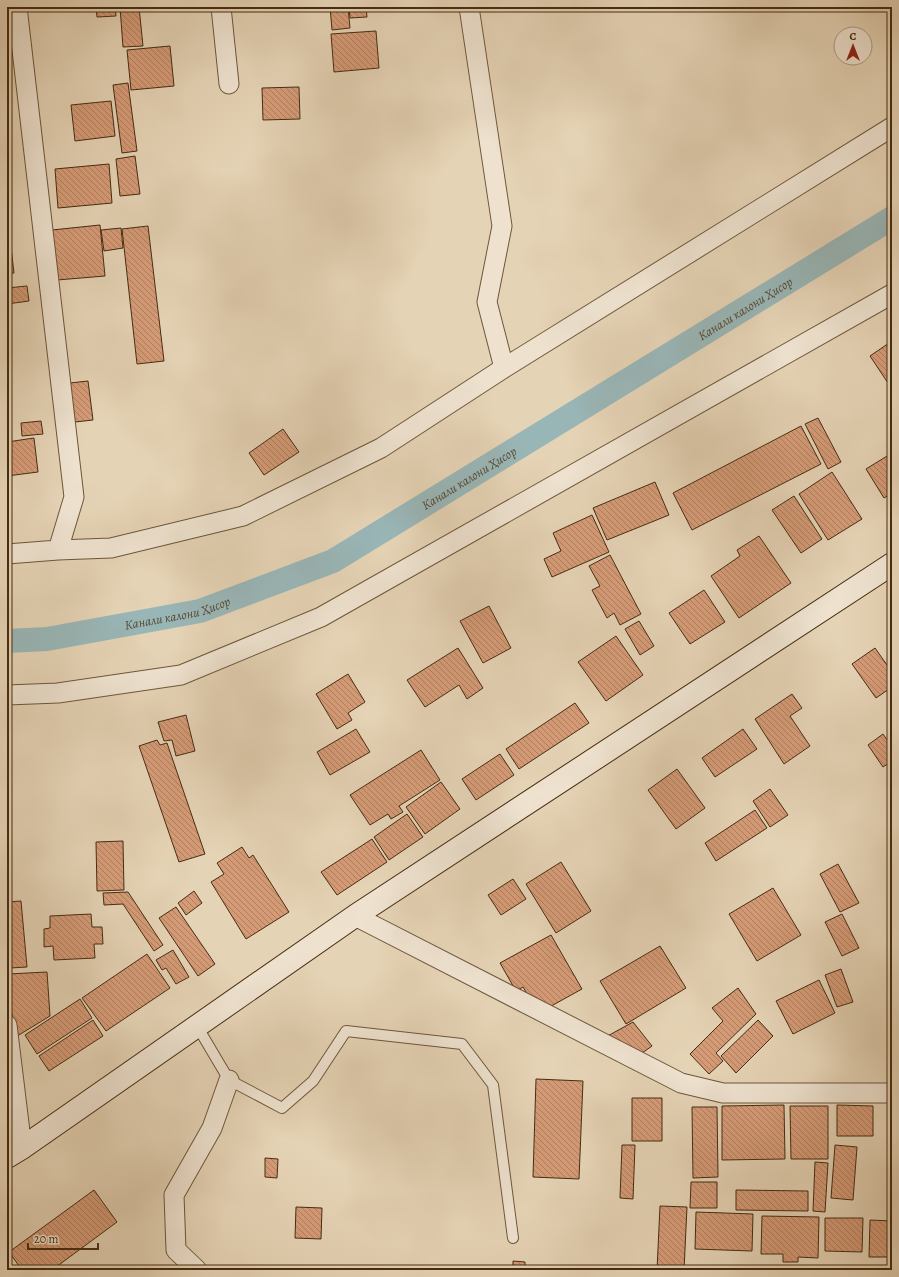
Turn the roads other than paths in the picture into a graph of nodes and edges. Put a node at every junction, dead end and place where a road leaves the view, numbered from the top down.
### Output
1 (17, 7) edge
2 (221, 7) edge
3 (469, 7) edge
4 (229, 84) dead end
5 (892, 127) edge
6 (892, 294) edge
7 (504, 368) junction
8 (58, 550) junction
9 (7, 554) edge
10 (892, 564) edge
11 (7, 694) edge
12 (355, 916) junction
13 (7, 1025) edge
14 (197, 1026) junction
15 (229, 1080) junction
16 (892, 1093) edge
17 (15, 1152) edge
18 (513, 1238) dead end
19 (197, 1270) edge

1 - 8 street
2 - 4 street
3 - 7 street
5 - 7 street
6 - 11 street
7 - 8 street
8 - 9 street
10 - 12 main road
12 - 14 main road
12 - 16 street
13 - 17 street
14 - 15 lane
14 - 17 main road
15 - 18 lane
15 - 19 street

